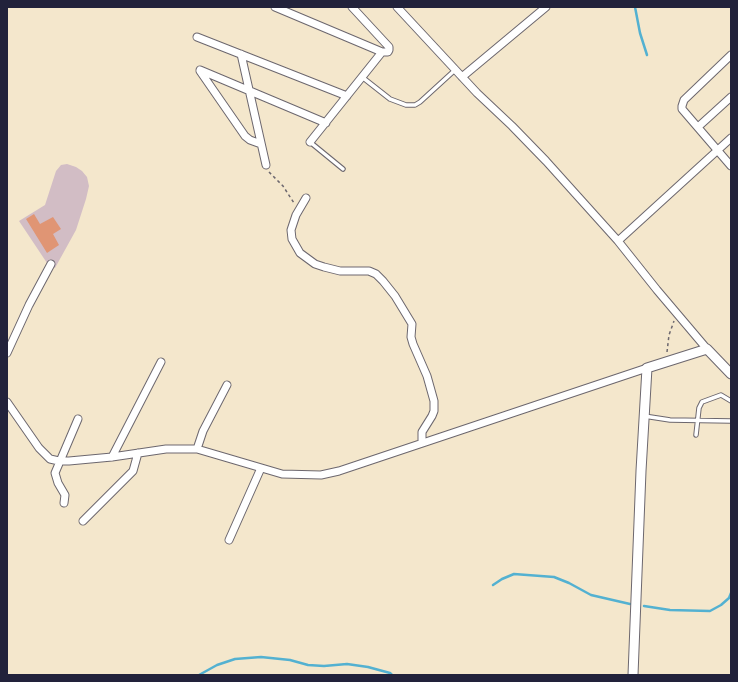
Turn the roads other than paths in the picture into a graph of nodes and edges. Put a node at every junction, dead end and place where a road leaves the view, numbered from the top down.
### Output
1 (275, 7) edge
2 (352, 7) edge
3 (397, 7) edge
4 (546, 7) edge
5 (197, 37) dead end
6 (382, 52) junction
7 (241, 54) junction
8 (731, 55) edge
9 (455, 70) junction
10 (362, 77) junction
11 (462, 77) junction
12 (249, 91) junction
13 (347, 96) junction
14 (731, 97) edge
15 (326, 123) junction
16 (698, 127) junction
17 (731, 138) edge
18 (310, 142) joint
19 (261, 144) junction
20 (718, 150) junction
21 (266, 165) road end
22 (731, 166) edge
23 (343, 169) dead end
24 (306, 198) dead end
25 (618, 241) junction
26 (51, 264) dead end
27 (707, 349) junction
28 (7, 353) edge
29 (162, 362) dead end
30 (647, 368) junction
31 (731, 374) edge
32 (227, 385) dead end
33 (731, 401) edge
34 (7, 402) edge
35 (644, 416) junction
36 (78, 419) dead end
37 (698, 420) junction
38 (731, 421) edge
39 (696, 435) dead end
40 (422, 443) junction
41 (197, 449) junction
42 (138, 452) junction
43 (112, 457) junction
44 (59, 461) junction
45 (261, 468) junction
46 (64, 503) dead end
47 (83, 521) dead end
48 (229, 540) dead end
49 (633, 675) edge

1 - 6 street
2 - 6 street
3 - 9 street
4 - 11 street
5 - 7 street
6 - 10 street
7 - 12 street
7 - 13 street
8 - 16 street
9 - 10 lane
9 - 11 street
10 - 13 street
11 - 25 street
12 - 15 street
12 - 19 street
12 - 19 street
13 - 15 street
14 - 16 street
15 - 18 street
16 - 20 street
17 - 20 street
18 - 23 lane
19 - 21 street
20 - 22 street
20 - 25 street
24 - 40 street
25 - 27 street
26 - 28 street
27 - 30 street
27 - 31 street
29 - 43 street
30 - 35 street
30 - 40 street
32 - 41 street
33 - 37 lane
34 - 44 street
35 - 37 lane
35 - 49 street
36 - 44 street
37 - 38 lane
37 - 39 lane
40 - 45 street
41 - 42 street
41 - 45 street
42 - 43 street
42 - 47 street
43 - 44 street
44 - 46 street
45 - 48 street

